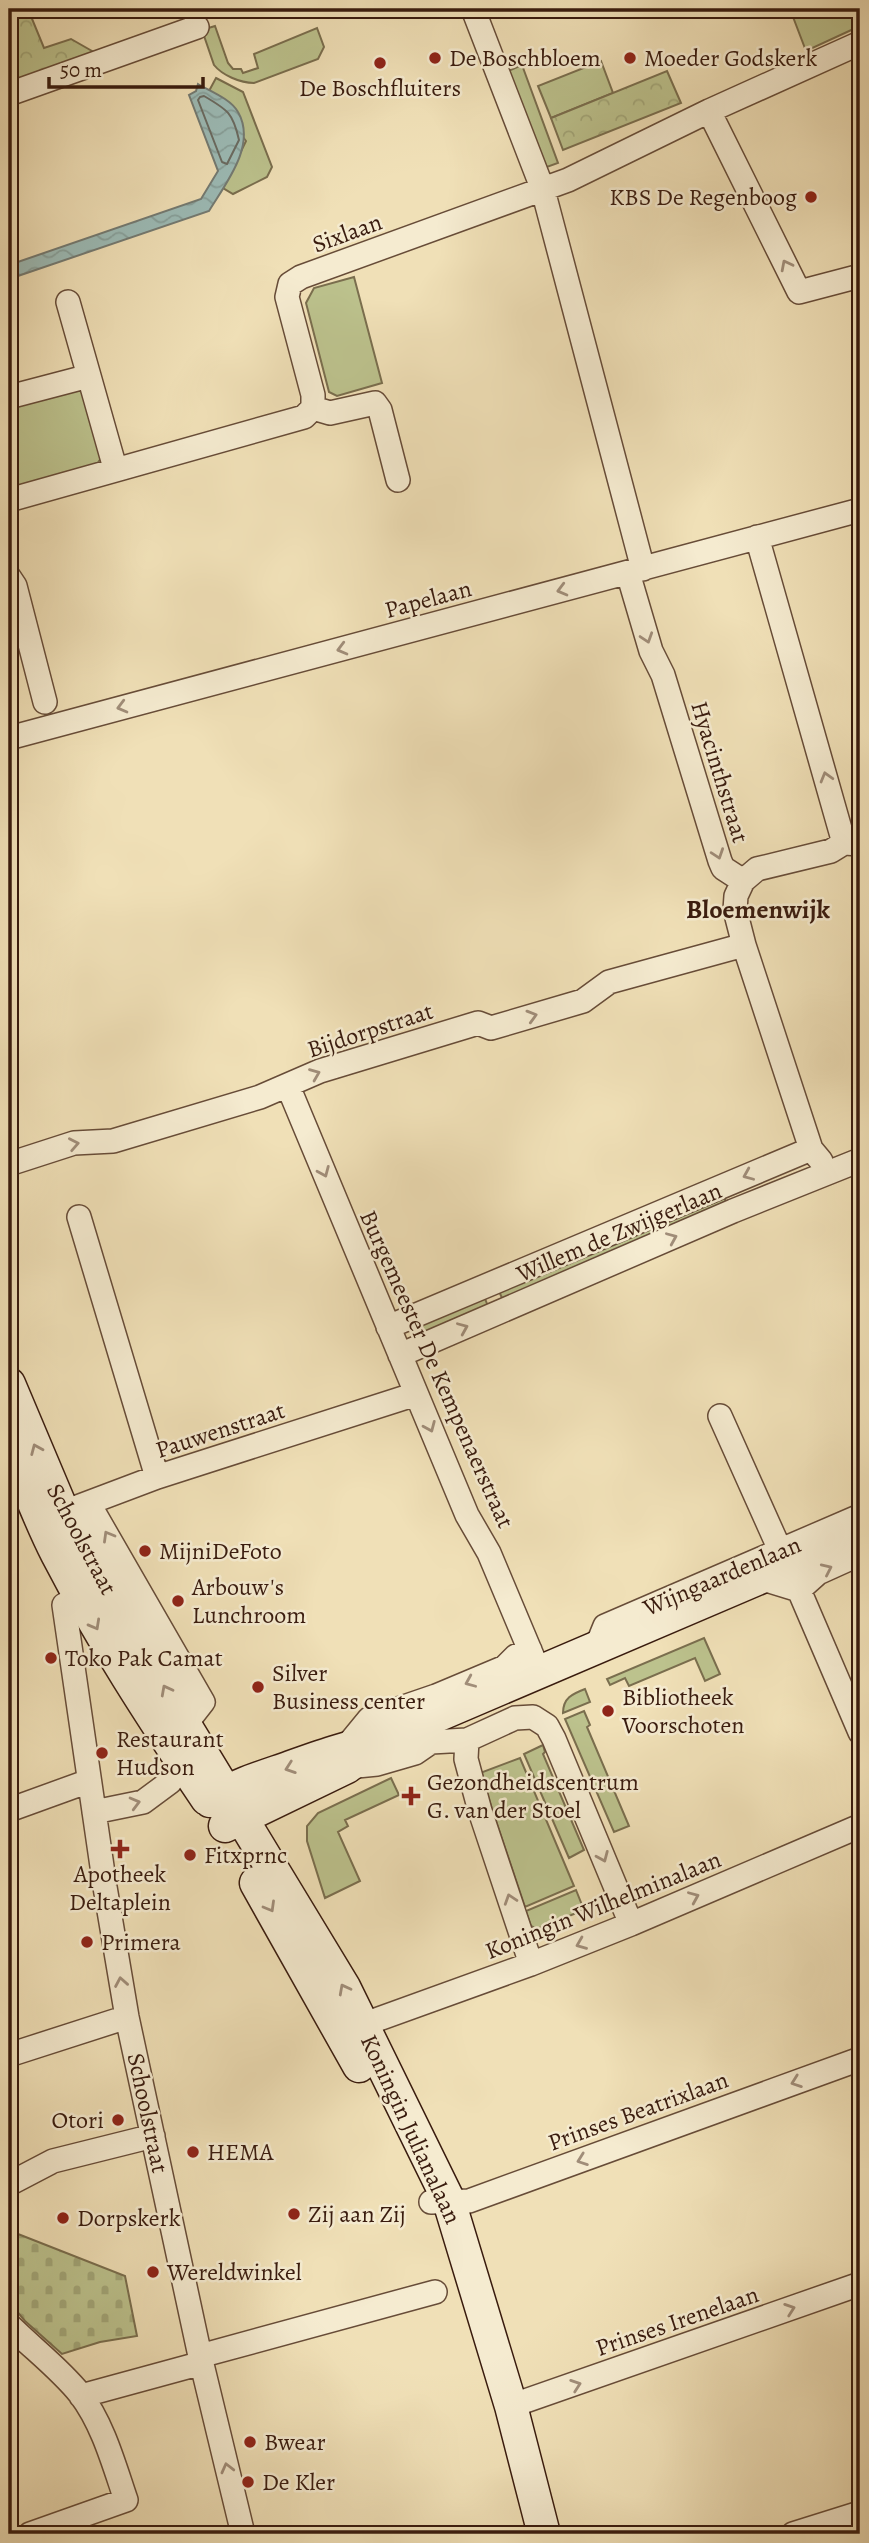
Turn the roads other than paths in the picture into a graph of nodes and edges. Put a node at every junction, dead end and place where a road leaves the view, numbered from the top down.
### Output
1 (473, 9) edge
2 (197, 27) dead end
3 (860, 43) edge
4 (9, 94) edge
5 (709, 111) junction
6 (543, 191) junction
7 (860, 276) edge
8 (68, 302) dead end
9 (89, 376) junction
10 (9, 397) edge
11 (313, 408) junction
12 (114, 468) junction
13 (398, 480) dead end
14 (9, 500) edge
15 (860, 510) edge
16 (757, 537) junction
17 (635, 571) junction
18 (9, 576) edge
19 (45, 702) dead end
20 (9, 738) edge
21 (852, 844) edge
22 (743, 881) junction
23 (744, 945) junction
24 (288, 1086) junction
25 (811, 1149) junction
26 (860, 1160) edge
27 (9, 1164) edge
28 (829, 1172) junction
29 (79, 1217) dead end
30 (388, 1326) junction
31 (400, 1355) junction
32 (9, 1384) edge
33 (416, 1394) junction
34 (720, 1416) dead end
35 (9, 1441) edge
36 (157, 1478) junction
37 (64, 1512) junction
38 (860, 1516) edge
39 (860, 1535) edge
40 (780, 1550) junction
41 (860, 1554) edge
42 (760, 1578) junction
43 (799, 1590) junction
44 (64, 1605) dead end
45 (596, 1648) junction
46 (535, 1661) junction
47 (860, 1732) edge
48 (467, 1740) junction
49 (347, 1757) junction
50 (89, 1780) junction
51 (170, 1782) dead end
52 (226, 1809) junction
53 (9, 1811) edge
54 (94, 1812) junction
55 (860, 1826) edge
56 (631, 1924) junction
57 (531, 1964) junction
58 (127, 2017) junction
59 (362, 2025) junction
60 (9, 2055) edge
61 (860, 2059) edge
62 (153, 2136) junction
63 (9, 2184) edge
64 (440, 2201) junction
65 (860, 2284) edge
66 (435, 2292) dead end
67 (9, 2325) edge
68 (201, 2359) junction
69 (81, 2396) junction
70 (511, 2406) junction
71 (860, 2513) edge
72 (30, 2534) edge
73 (243, 2534) edge
74 (524, 2534) edge
75 (544, 2534) edge
76 (793, 2534) edge

1 - 6 street, Hyacinthstraat
2 - 4 street
3 - 5 street
5 - 6 street
7 -> 5 street
6 - 11 street, Sixlaan
6 - 17 street, Hyacinthstraat
8 - 9 street
9 - 10 street
9 - 12 street
11 - 12 street
11 - 13 street
12 - 14 street
15 - 16 street, Papelaan
16 - 17 street, Papelaan
21 -> 16 street
17 -> 20 street, Papelaan
17 -> 22 street, Hyacinthstraat
18 - 19 street
21 - 22 street
22 - 23 street
24 -> 23 street, Bijdorpstraat
23 - 25 street
27 -> 24 street, Bijdorpstraat
24 -> 30 street, Burgemeester De Kempenaerstraat
25 - 28 street
25 -> 30 street, Willem de Zwijgerlaan
26 - 28 street, Willem de Zwijgerlaan
31 -> 28 street, Willem de Zwijgerlaan
29 - 36 street
30 - 31 street, Burgemeester De Kempenaerstraat
31 - 33 street, Burgemeester De Kempenaerstraat
37 -> 32 main road, Schoolstraat
33 - 36 street, Pauwenstraat
33 -> 46 street, Burgemeester De Kempenaerstraat
34 - 40 street
35 - 37 main road, Schoolstraat
36 - 37 street, Pauwenstraat
52 -> 37 main road, Schoolstraat
37 -> 52 main road, Schoolstraat
38 - 40 street, Wijngaardenlaan
39 - 42 main road, Wijngaardenlaan
40 - 45 street, Wijngaardenlaan
43 -> 41 street, Wijngaardenlaan
42 - 43 street
42 - 45 main road, Wijngaardenlaan
43 - 47 street
44 - 50 street, Schoolstraat
45 - 46 main road, Wijngaardenlaan
46 - 49 main road, Wijngaardenlaan
46 -> 49 street, Wijngaardenlaan
48 - 49 street, Wijngaardenlaan
48 -> 56 street
57 -> 48 street
49 - 52 main road, Wijngaardenlaan
50 - 53 street
50 - 54 street, Schoolstraat
54 -> 51 street
59 -> 52 main road, Koningin Julianalaan
52 -> 64 main road, Koningin Julianalaan
58 -> 54 street, Schoolstraat
56 -> 55 street, Koningin Wilhelminalaan
56 -> 57 street, Koningin Wilhelminalaan
57 - 59 street, Koningin Wilhelminalaan
58 - 60 street
58 - 62 street, Schoolstraat
59 - 64 main road, Koningin Julianalaan
61 -> 64 street, Prinses Beatrixlaan
62 - 63 street
62 - 68 street, Schoolstraat
64 - 70 main road, Koningin Julianalaan
64 - 74 main road, Koningin Julianalaan
70 -> 65 street, Prinses Irenelaan
66 - 68 street
67 - 69 street
68 - 69 street
73 -> 68 street, Schoolstraat
69 - 72 street
70 - 75 main road, Koningin Julianalaan
71 - 76 street

